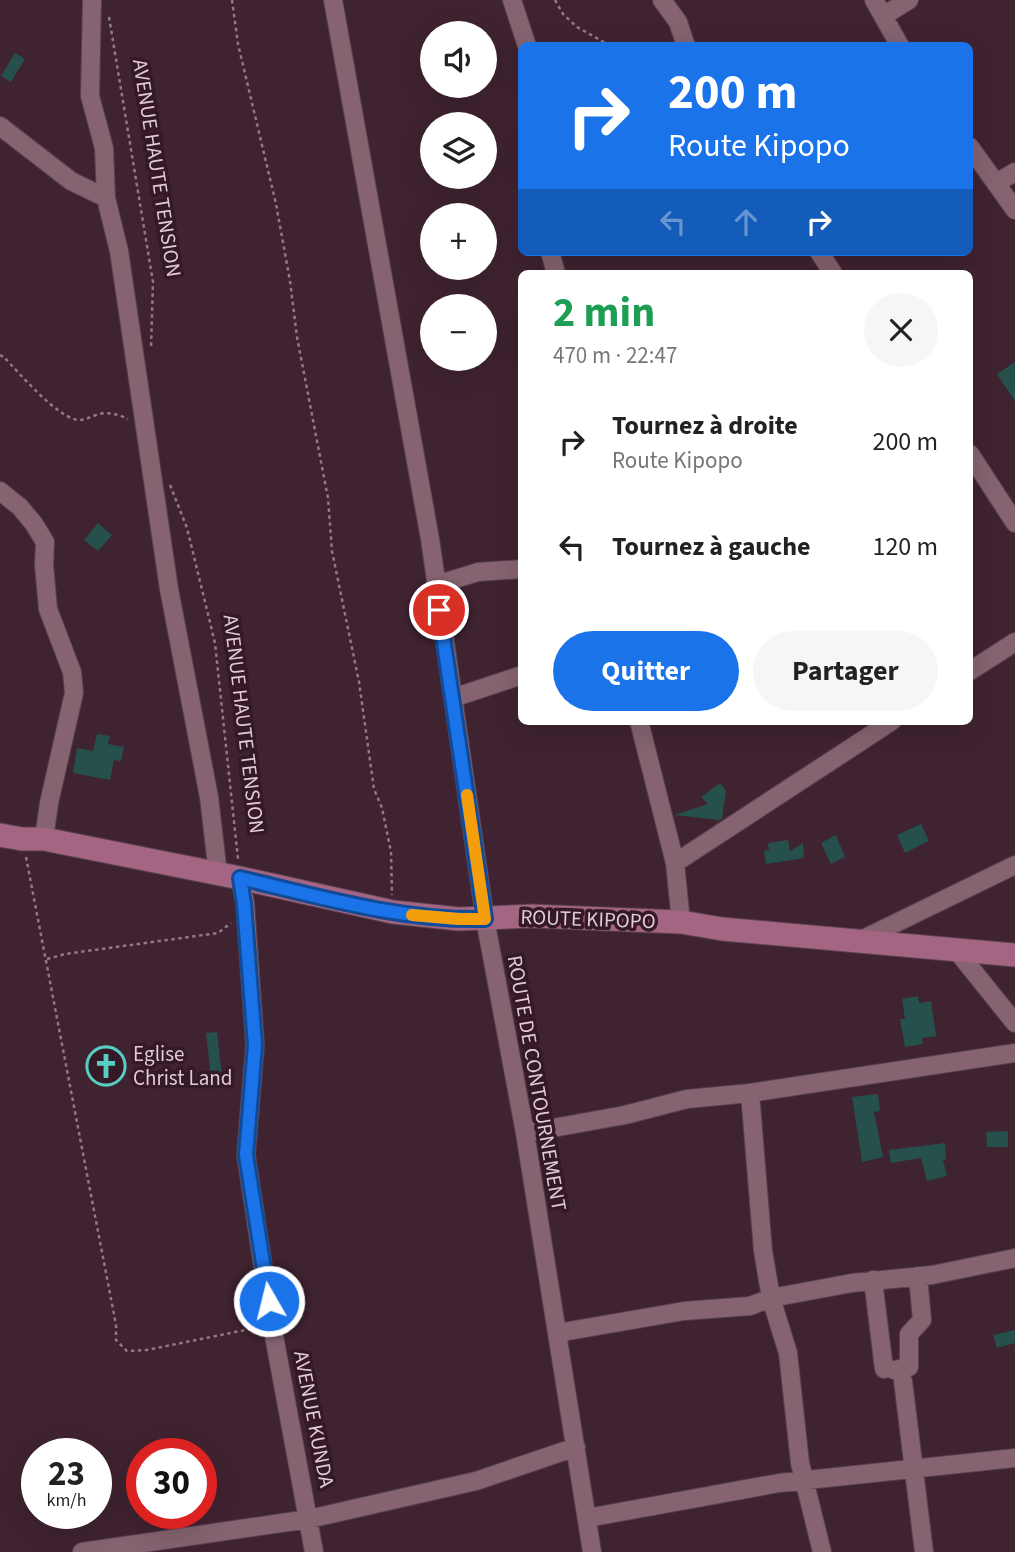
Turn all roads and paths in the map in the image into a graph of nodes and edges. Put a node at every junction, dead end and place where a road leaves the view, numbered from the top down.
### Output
1 (92, 0) edge
2 (232, 0) edge
3 (333, 0) edge
4 (512, 0) edge
5 (555, 0) edge
6 (662, 0) edge
7 (909, 0) edge
8 (879, 8) edge
9 (107, 11) dead end
10 (526, 42) edge
11 (604, 42) edge
12 (685, 42) edge
13 (899, 42) edge
14 (0, 126) edge
15 (973, 151) edge
16 (1015, 172) edge
17 (996, 184) junction
18 (106, 198) junction
19 (1015, 210) edge
20 (151, 349) dead end
21 (0, 355) edge
22 (145, 430) junction
23 (973, 459) edge
24 (167, 477) dead end
25 (0, 491) edge
26 (1015, 523) edge
27 (518, 569) edge
28 (436, 585) junction
29 (1015, 642) edge
30 (973, 669) edge
31 (518, 676) edge
32 (453, 698) junction
33 (640, 725) edge
34 (886, 725) edge
35 (22, 837) edge
36 (675, 863) junction
37 (1015, 865) edge
38 (229, 876) junction
39 (244, 904) junction
40 (393, 912) junction
41 (485, 919) junction
42 (681, 922) junction
43 (861, 940) junction
44 (957, 951) junction
45 (1015, 955) edge
46 (46, 959) junction
47 (1015, 1023) edge
48 (1015, 1053) edge
49 (750, 1093) junction
50 (525, 1133) junction
51 (1015, 1258) edge
52 (918, 1276) junction
53 (873, 1280) junction
54 (771, 1298) junction
55 (272, 1325) junction
56 (557, 1333) junction
57 (894, 1373) junction
58 (576, 1447) junction
59 (1015, 1458) edge
60 (915, 1468) junction
61 (805, 1480) junction
62 (587, 1518) junction
63 (309, 1519) junction
64 (82, 1552) edge
65 (314, 1552) edge
66 (592, 1552) edge
67 (822, 1552) edge
68 (924, 1552) edge

1 - 18 street, AVENUE KUNDA
2 - 40 path
3 - 28 street, ROUTE DE CONTOURNEMENT
4 - 10 street
5 - 11 path
6 - 12 street
7 - 8 street
8 - 13 street
9 - 20 path, AVENUE HAUTE TENSION
14 - 18 street
15 - 17 street
16 - 17 street
17 - 19 street
18 - 22 street, AVENUE KUNDA
21 - 22 path
22 - 38 street, AVENUE KUNDA
23 - 26 street
24 - 38 path, AVENUE HAUTE TENSION
25 - 35 street
27 - 28 street
28 - 32 street, ROUTE DE CONTOURNEMENT
29 - 30 street
31 - 32 street
32 - 41 street, ROUTE DE CONTOURNEMENT
33 - 36 street
34 - 36 street
35 - 38 main road, ROUTE KIPOPO
35 - 46 path
36 - 42 street
37 - 43 street
38 - 39 street, AVENUE KUNDA
38 - 40 main road, ROUTE KIPOPO
39 - 46 path
39 - 55 street, AVENUE KUNDA
40 - 41 main road, ROUTE KIPOPO
41 - 42 main road, ROUTE KIPOPO
41 - 50 street, ROUTE DE CONTOURNEMENT
42 - 43 main road, ROUTE KIPOPO
43 - 44 main road, ROUTE KIPOPO
44 - 45 main road, ROUTE KIPOPO
44 - 47 street
46 - 55 path
48 - 49 street
49 - 50 street
49 - 54 street
50 - 56 street, ROUTE DE CONTOURNEMENT
51 - 52 street
52 - 53 street
52 - 57 street
53 - 54 street
53 - 57 street
54 - 56 street
54 - 61 street
55 - 63 street, AVENUE KUNDA
56 - 58 street, ROUTE DE CONTOURNEMENT
57 - 60 street
58 - 62 street, ROUTE DE CONTOURNEMENT
58 - 63 street
59 - 60 street
60 - 61 street
60 - 68 street
61 - 62 street
61 - 67 street
62 - 66 street, ROUTE DE CONTOURNEMENT
63 - 64 street
63 - 65 street, AVENUE KUNDA

